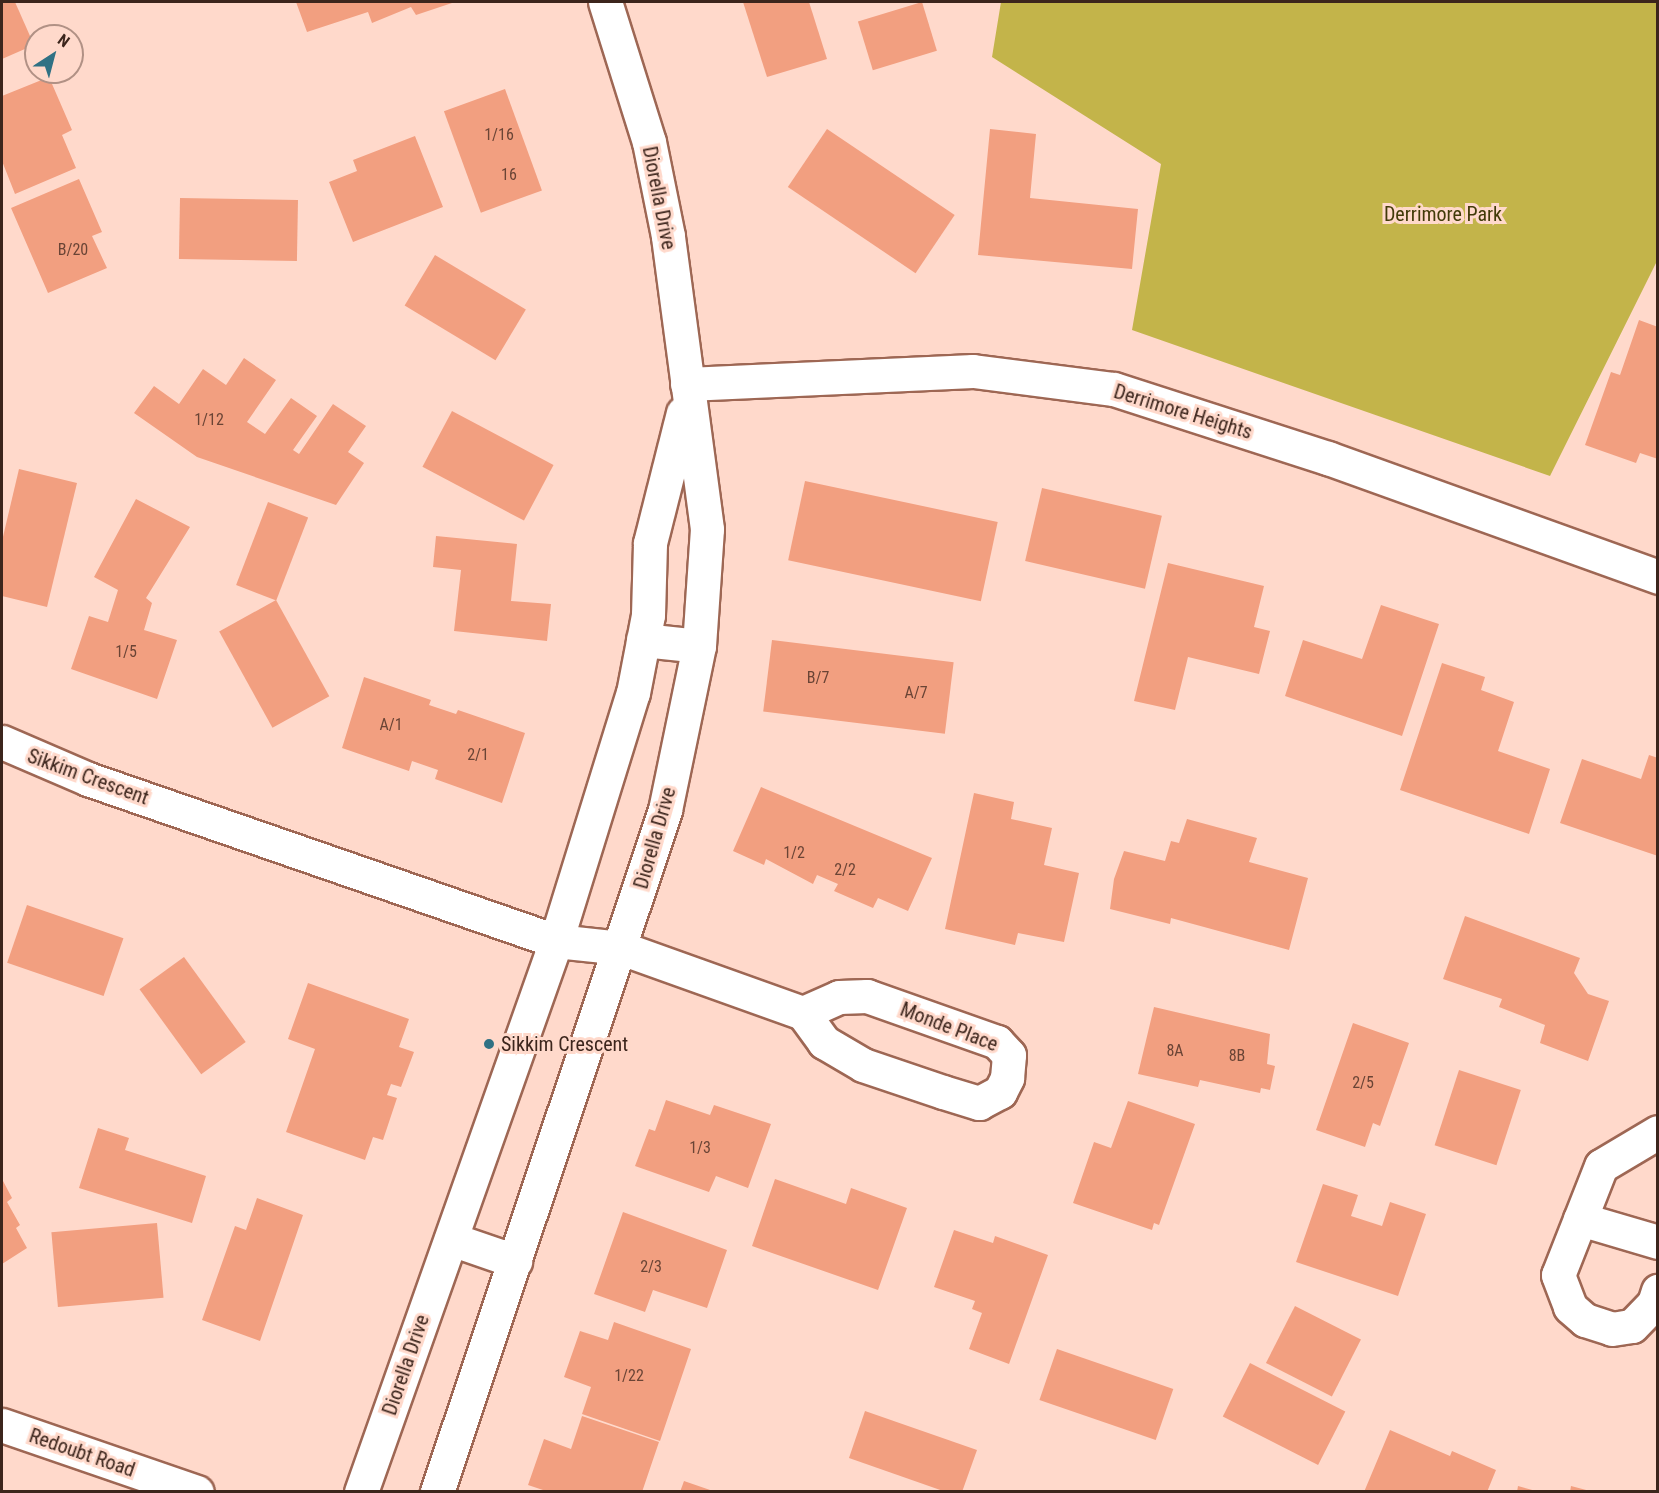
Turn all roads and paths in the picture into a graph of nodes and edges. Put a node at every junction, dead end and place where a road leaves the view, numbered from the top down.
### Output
1 (605, 2) edge
2 (687, 392) junction
3 (1658, 577) edge
4 (643, 640) junction
5 (699, 646) junction
6 (2, 742) edge
7 (556, 941) junction
8 (621, 948) junction
9 (803, 1013) junction
10 (1658, 1132) edge
11 (1580, 1219) junction
12 (451, 1239) junction
13 (1658, 1242) edge
14 (515, 1260) junction
15 (1658, 1292) edge
16 (2, 1425) edge
17 (197, 1491) edge
18 (361, 1491) edge
19 (437, 1491) edge

1 - 2 street, Diorella Drive
2 - 3 street, Derrimore Heights
2 - 4 street, Diorella Drive
2 - 5 street, Diorella Drive
4 - 5 street
4 - 7 street, Diorella Drive
5 - 8 street, Diorella Drive
6 - 7 street, Sikkim Crescent
7 - 8 street, Sikkim Crescent
7 - 12 street, Diorella Drive
8 - 9 street
8 - 14 street, Diorella Drive
9 - 9 street, Monde Place
10 - 11 street
11 - 13 street
11 - 15 street
12 - 14 street
12 - 18 street, Diorella Drive
14 - 19 street, Diorella Drive
16 - 17 street, Redoubt Road

